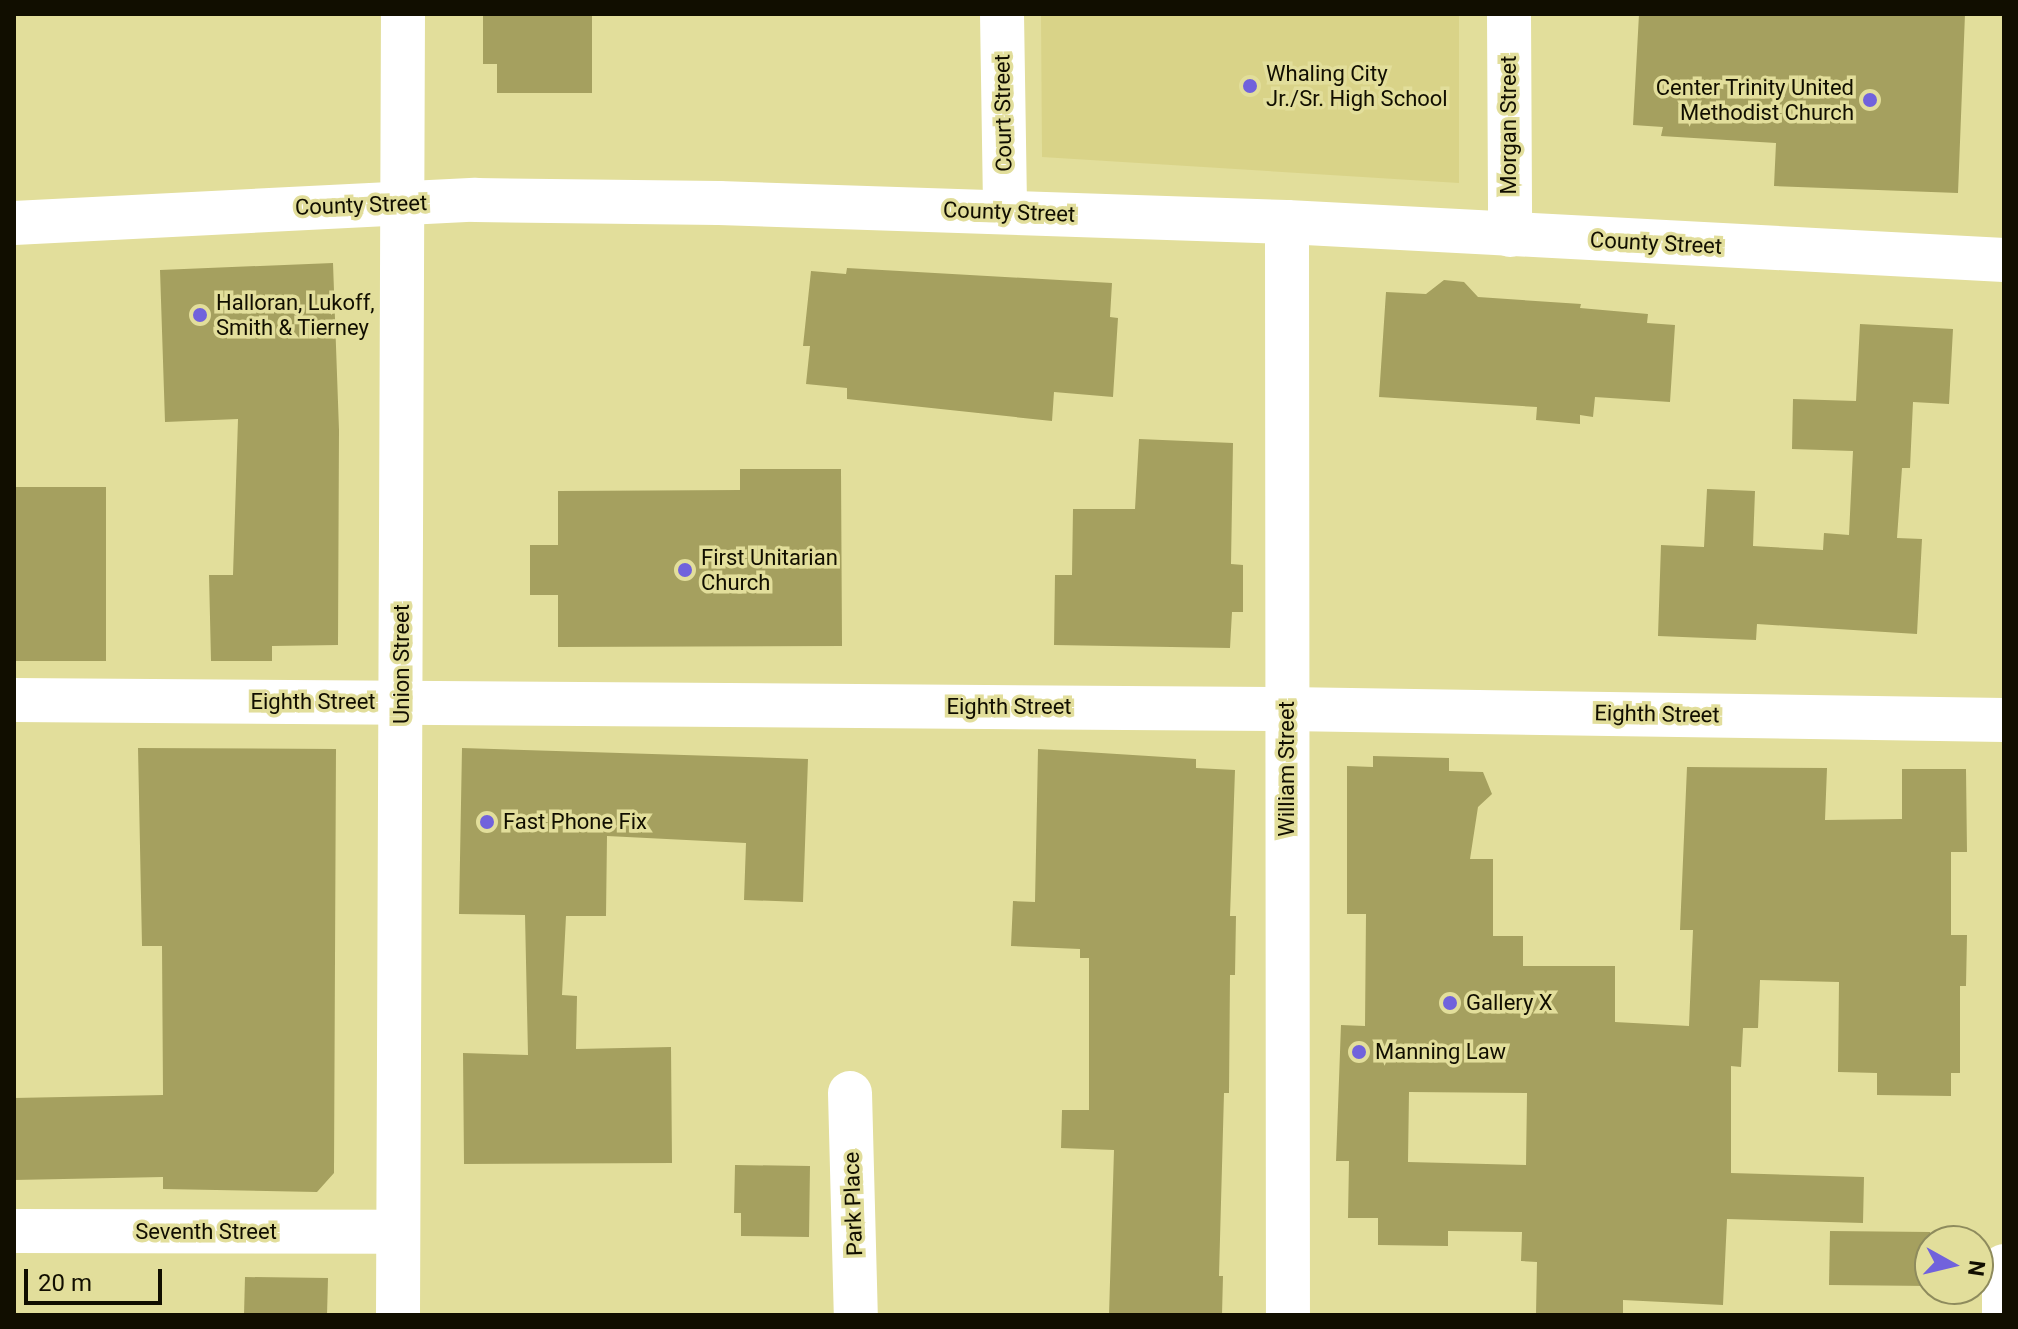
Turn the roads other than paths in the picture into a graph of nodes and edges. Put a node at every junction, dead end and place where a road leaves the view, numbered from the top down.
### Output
1 (403, 14) edge
2 (1002, 14) edge
3 (1509, 14) edge
4 (402, 204) junction
5 (1005, 211) junction
6 (1287, 222) junction
7 (14, 223) edge
8 (1510, 235) junction
9 (2004, 260) edge
10 (14, 700) edge
11 (402, 702) junction
12 (1287, 709) junction
13 (2004, 720) edge
14 (850, 1093) dead end
15 (14, 1231) edge
16 (398, 1232) junction
17 (2004, 1266) edge
18 (398, 1315) edge
19 (856, 1315) edge
20 (1288, 1315) edge
21 (2004, 1315) edge

1 - 4 street, Union Street
2 - 5 street, Court Street
3 - 8 street, Morgan Street
4 - 5 street, County Street
4 - 7 street, County Street
4 - 11 street, Union Street
5 - 6 street, County Street
6 - 8 street, County Street
6 - 12 street, William Street
8 - 9 street, County Street
10 - 11 street, Eighth Street
11 - 12 street, Eighth Street
11 - 16 street, Union Street
12 - 13 street, Eighth Street
12 - 20 street, William Street
14 - 19 street, Park Place
15 - 16 street, Seventh Street
16 - 18 street, Union Street
17 - 21 street

